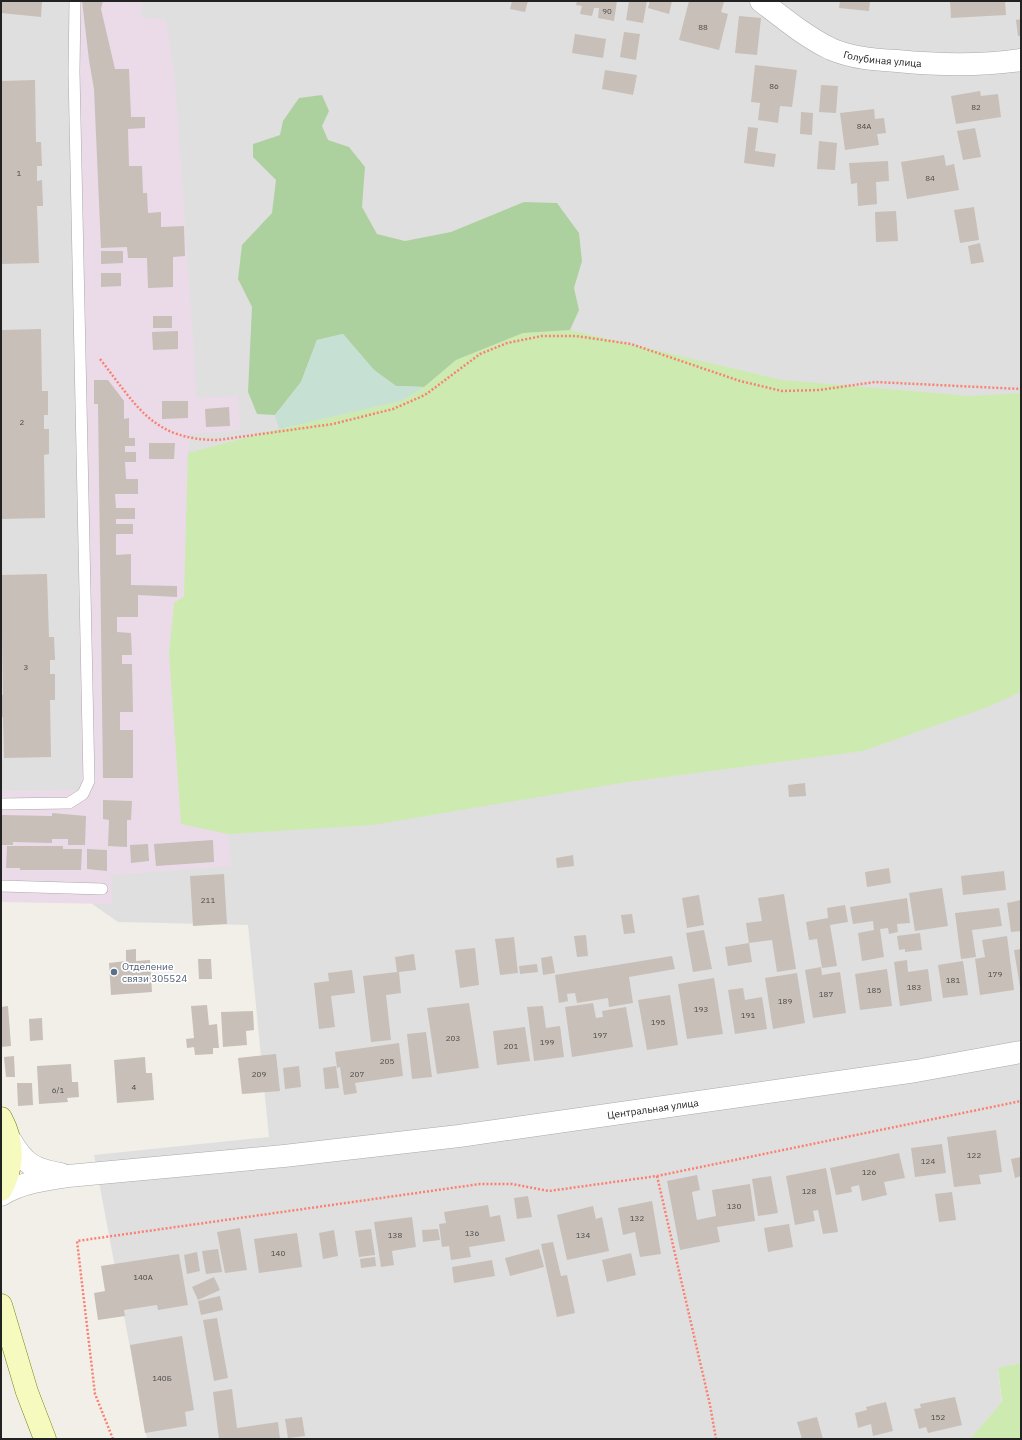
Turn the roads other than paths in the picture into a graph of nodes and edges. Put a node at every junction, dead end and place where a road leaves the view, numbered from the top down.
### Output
1 (75, 1) edge
2 (761, 1) edge
3 (1021, 60) edge
4 (1, 804) edge
5 (1, 886) edge
6 (102, 889) dead end
7 (1021, 1052) edge
8 (1, 1118) edge
9 (11, 1141) junction
10 (68, 1176) junction
11 (1, 1190) edge
12 (1, 1195) edge
13 (1, 1305) edge
14 (44, 1439) edge

1 - 4 lane
2 - 3 street, Голубиная улица
5 - 6 lane
7 - 10 street, Центральная улица
8 - 9 main road
9 - 10 street
9 - 11 main road
10 - 12 street
13 - 14 main road

